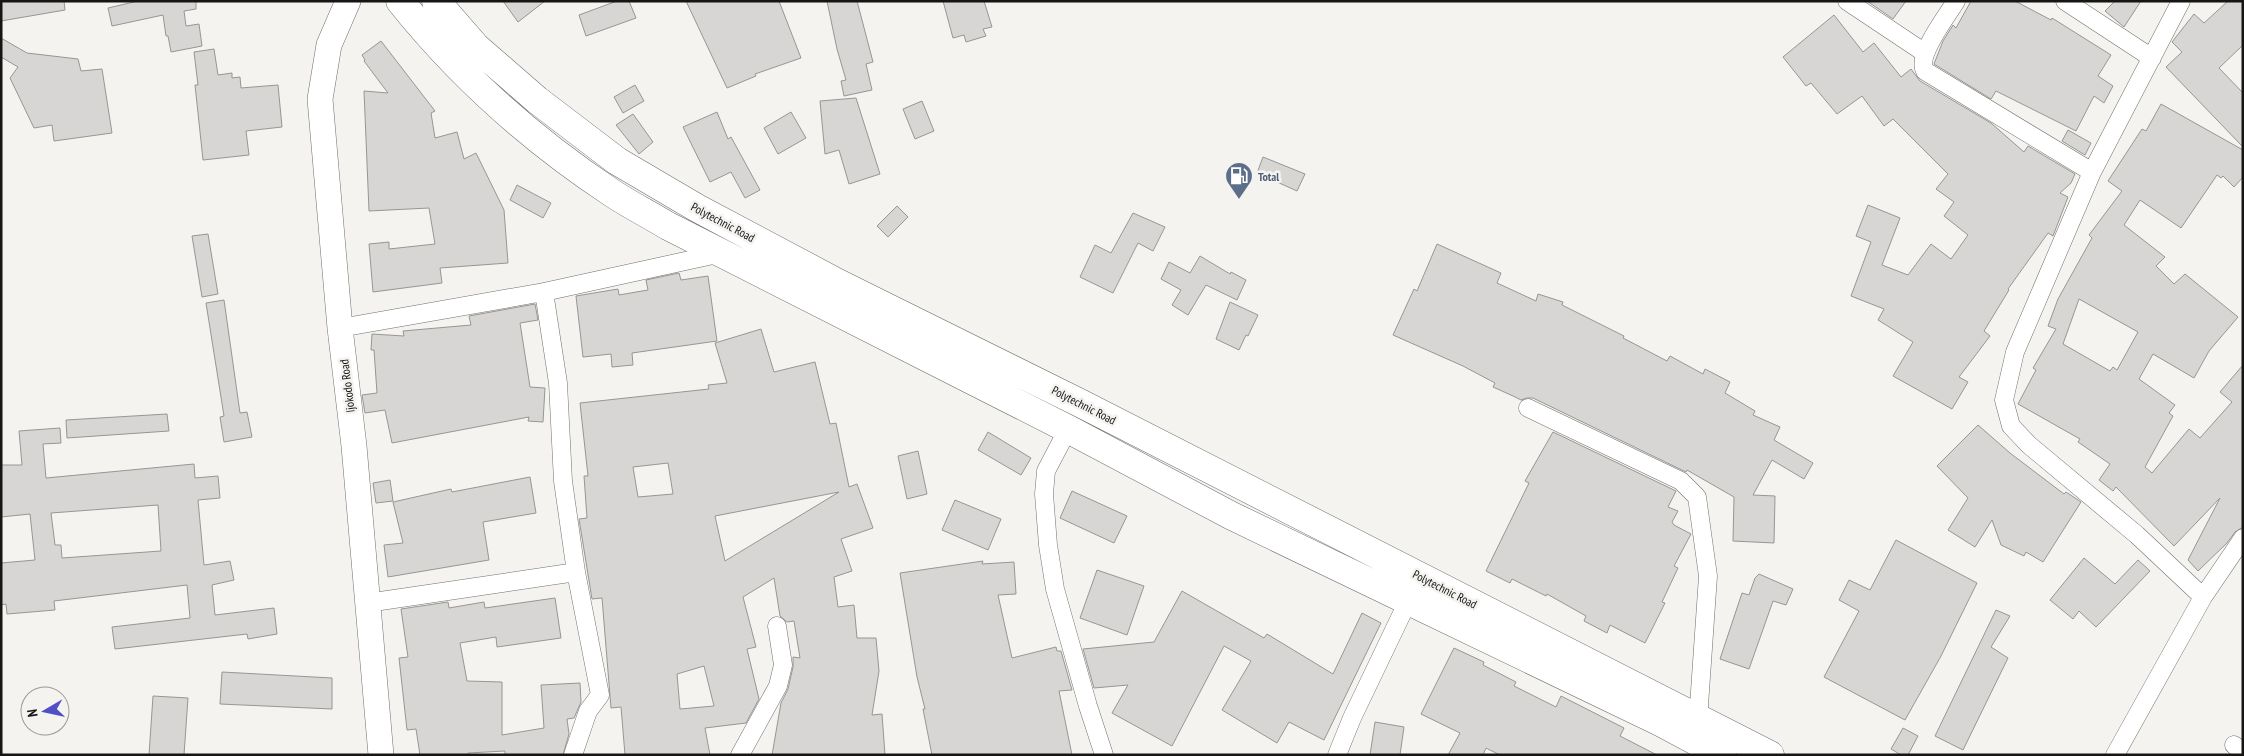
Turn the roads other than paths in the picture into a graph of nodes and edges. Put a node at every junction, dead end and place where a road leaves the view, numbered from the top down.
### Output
1 (367, 1) edge
2 (400, 1) edge
3 (436, 1) edge
4 (1847, 1) edge
5 (1956, 1) edge
6 (2065, 1) edge
7 (2181, 1) edge
8 (344, 11) edge
9 (1925, 53) junction
10 (2152, 58) junction
11 (2092, 172) junction
12 (724, 253) junction
13 (544, 292) junction
14 (340, 328) junction
15 (1528, 408) dead end
16 (1068, 429) junction
17 (2243, 538) edge
18 (576, 572) junction
19 (2203, 597) junction
20 (1408, 601) junction
21 (367, 603) junction
22 (777, 626) dead end
23 (1698, 720) junction
24 (381, 755) edge
25 (574, 755) edge
26 (740, 755) edge
27 (1104, 755) edge
28 (1337, 755) edge
29 (1722, 755) edge
30 (1770, 755) edge
31 (2115, 755) edge

1 - 8 main road, Ijokodo Road
2 - 12 main road
3 - 23 main road, Polytechnic Road
4 - 9 street
5 - 9 street
6 - 10 street
7 - 10 street
8 - 14 main road, Ijokodo Road
9 - 11 street
10 - 11 street
11 - 19 street
12 - 13 street
12 - 16 main road
13 - 14 street
13 - 18 street
14 - 21 main road, Ijokodo Road
15 - 23 street
16 - 20 main road
16 - 27 street
17 - 19 street
18 - 21 street
18 - 25 street
19 - 31 street
20 - 28 street
20 - 29 main road
21 - 24 main road, Ijokodo Road
22 - 26 street
23 - 30 main road, Polytechnic Road

